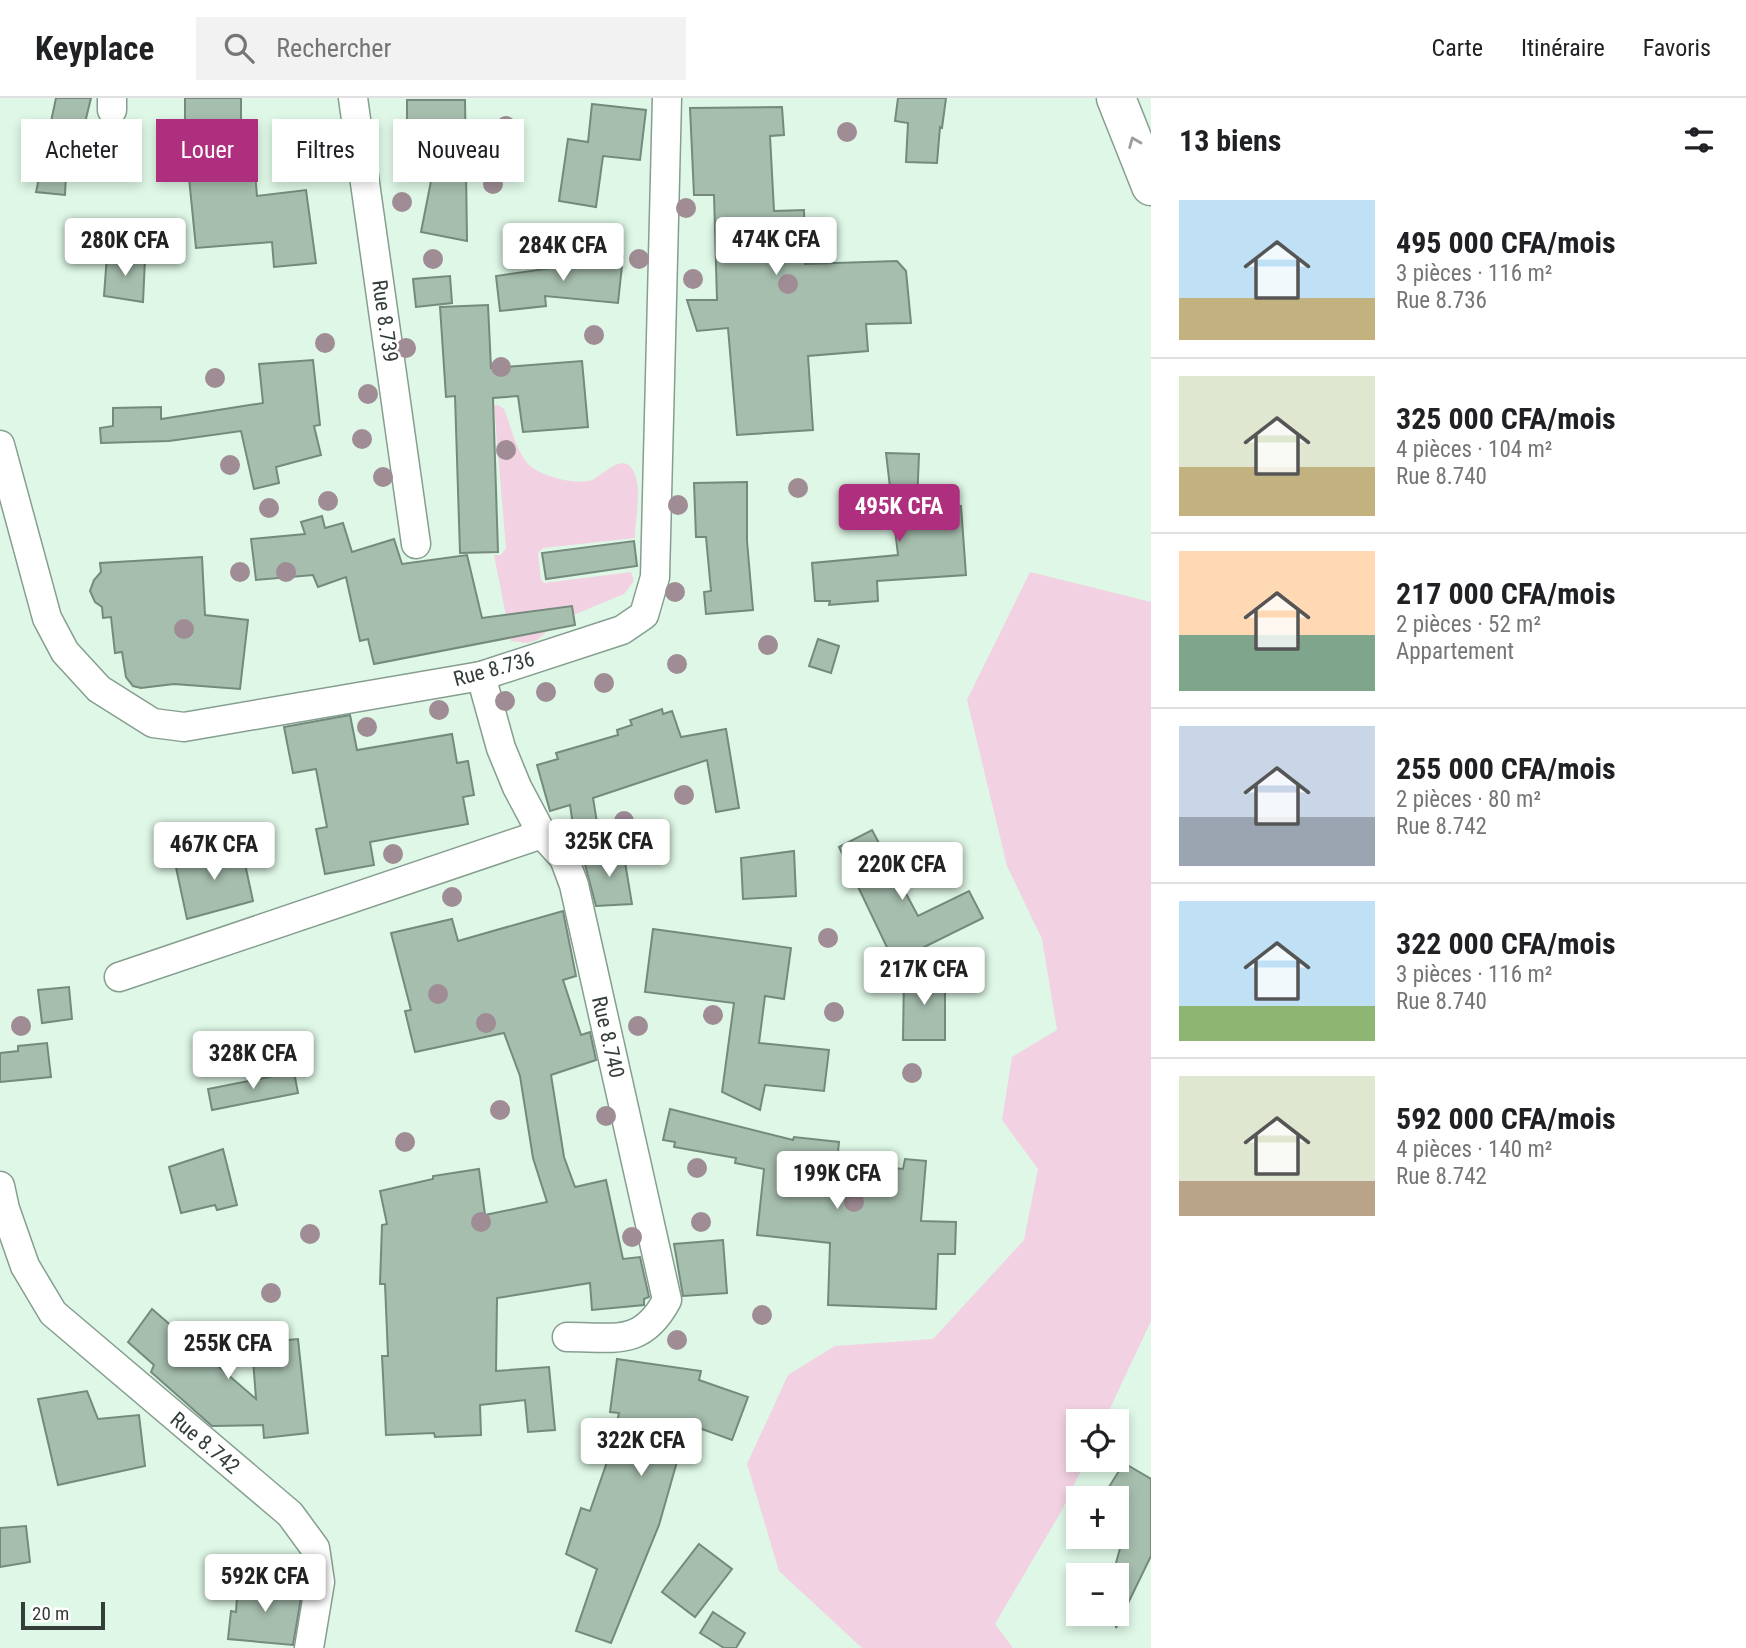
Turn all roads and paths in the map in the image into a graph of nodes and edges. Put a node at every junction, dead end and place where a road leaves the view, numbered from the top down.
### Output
1 (353, 98) edge
2 (667, 98) edge
3 (1116, 98) edge
4 (1151, 186) edge
5 (0, 445) edge
6 (416, 544) dead end
7 (481, 676) junction
8 (542, 834) junction
9 (119, 977) dead end
10 (0, 1186) edge
11 (567, 1337) dead end
12 (309, 1648) edge

1 - 6 street, Rue 8.739
2 - 7 street, Rue 8.736
4 -> 3 highway
5 - 7 street, Rue 8.736
7 - 8 street, Rue 8.740
8 - 9 street
8 - 11 street, Rue 8.740
10 - 12 street, Rue 8.742

